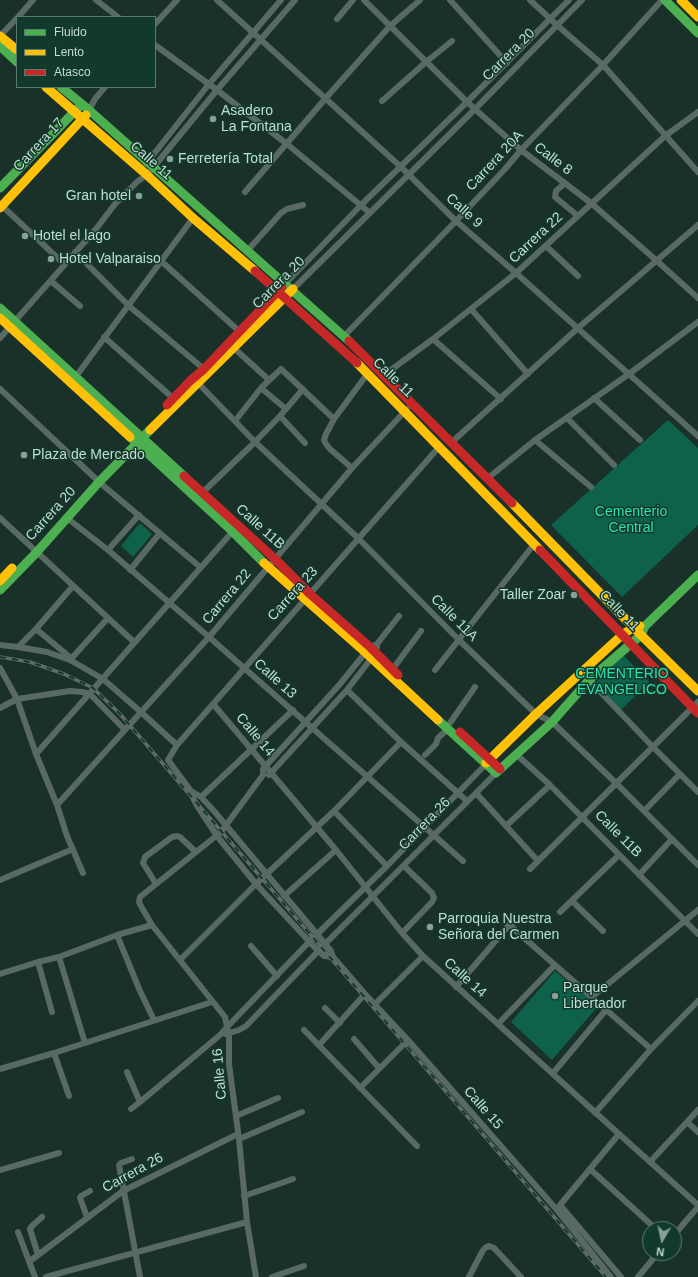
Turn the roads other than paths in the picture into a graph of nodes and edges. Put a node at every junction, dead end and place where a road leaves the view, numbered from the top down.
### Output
1 (33, 0) edge
2 (96, 0) edge
3 (177, 0) edge
4 (217, 0) edge
5 (281, 0) edge
6 (294, 0) edge
7 (353, 0) edge
8 (364, 0) edge
9 (420, 0) edge
10 (450, 0) edge
11 (530, 0) edge
12 (569, 0) edge
13 (582, 0) edge
14 (663, 0) edge
15 (681, 0) edge
16 (18, 16) edge
17 (117, 16) edge
18 (698, 17) edge
19 (16, 18) edge
20 (550, 19) junction
21 (337, 20) dead end
22 (156, 23) edge
23 (390, 26) junction
24 (558, 26) junction
25 (253, 32) junction
26 (698, 33) edge
27 (0, 36) edge
28 (260, 39) junction
29 (452, 41) dead end
30 (0, 46) edge
31 (156, 46) edge
32 (16, 49) edge
33 (16, 61) edge
34 (426, 62) junction
35 (507, 63) junction
36 (603, 65) junction
37 (209, 84) junction
38 (47, 88) edge
39 (62, 88) edge
40 (104, 88) edge
41 (217, 90) junction
42 (95, 99) junction
43 (325, 99) junction
44 (382, 101) dead end
45 (467, 102) junction
46 (82, 104) junction
47 (475, 109) junction
48 (90, 110) junction
49 (74, 112) junction
50 (698, 112) edge
51 (82, 119) junction
52 (665, 136) junction
53 (287, 144) junction
54 (521, 150) junction
55 (401, 167) junction
56 (147, 169) junction
57 (698, 172) edge
58 (408, 175) junction
59 (565, 183) junction
60 (0, 188) edge
61 (245, 192) dead end
62 (9, 197) junction
63 (591, 203) junction
64 (303, 205) dead end
65 (361, 205) junction
66 (1, 206) edge
67 (370, 213) junction
68 (578, 216) junction
69 (193, 218) junction
70 (456, 221) junction
71 (698, 225) edge
72 (546, 246) junction
73 (248, 250) junction
74 (75, 252) junction
75 (161, 261) junction
76 (657, 261) junction
77 (64, 264) junction
78 (516, 272) junction
79 (578, 276) dead end
80 (51, 280) junction
81 (289, 286) junction
82 (278, 291) junction
83 (285, 298) junction
84 (698, 298) edge
85 (80, 306) dead end
86 (129, 306) junction
87 (0, 308) edge
88 (471, 309) junction
89 (0, 318) edge
90 (698, 322) edge
91 (13, 325) junction
92 (578, 328) junction
93 (239, 331) junction
94 (344, 336) junction
95 (104, 337) junction
96 (0, 338) edge
97 (433, 338) junction
98 (234, 348) junction
99 (204, 369) junction
100 (368, 373) junction
101 (528, 374) junction
102 (629, 374) junction
103 (384, 375) junction
104 (73, 380) junction
105 (269, 380) junction
106 (198, 383) junction
107 (261, 388) junction
108 (0, 389) edge
109 (303, 389) junction
110 (173, 398) junction
111 (501, 398) junction
112 (594, 398) junction
113 (413, 403) junction
114 (286, 409) junction
115 (406, 411) junction
116 (280, 416) junction
117 (566, 418) junction
118 (334, 419) junction
119 (235, 421) junction
120 (698, 436) edge
121 (137, 439) junction
122 (535, 440) junction
123 (640, 440) dead end
124 (255, 442) junction
125 (452, 442) junction
126 (305, 443) dead end
127 (440, 447) junction
128 (614, 465) dead end
129 (352, 468) junction
130 (488, 478) junction
131 (97, 480) junction
132 (591, 487) dead end
133 (202, 493) junction
134 (321, 504) junction
135 (139, 516) junction
136 (0, 518) edge
137 (67, 518) junction
138 (235, 529) junction
139 (160, 533) junction
140 (359, 539) junction
141 (535, 543) junction
142 (34, 550) junction
143 (108, 550) junction
144 (275, 559) junction
145 (200, 567) junction
146 (268, 567) junction
147 (130, 570) junction
148 (698, 575) edge
149 (0, 581) edge
150 (72, 586) junction
151 (0, 590) edge
152 (307, 597) junction
153 (169, 603) junction
154 (399, 616) dead end
155 (108, 618) junction
156 (646, 626) junction
157 (634, 627) junction
158 (36, 629) junction
159 (421, 631) dead end
160 (622, 635) junction
161 (641, 635) junction
162 (209, 637) junction
163 (459, 640) junction
164 (134, 642) junction
165 (631, 644) junction
166 (0, 645) edge
167 (18, 647) junction
168 (372, 651) junction
169 (70, 659) junction
170 (0, 668) edge
171 (245, 668) junction
172 (392, 670) junction
173 (435, 670) dead end
174 (102, 679) junction
175 (589, 680) junction
176 (476, 687) dead end
177 (347, 690) junction
178 (698, 691) edge
179 (90, 694) junction
180 (17, 700) junction
181 (214, 705) junction
182 (696, 707) edge
183 (0, 708) edge
184 (293, 710) junction
185 (142, 712) junction
186 (536, 714) junction
187 (306, 722) junction
188 (552, 722) junction
189 (449, 726) junction
190 (312, 728) junction
191 (124, 729) junction
192 (401, 742) junction
193 (177, 745) junction
194 (653, 747) junction
195 (252, 749) junction
196 (36, 754) junction
197 (425, 755) dead end
198 (517, 755) junction
199 (168, 760) joint
200 (488, 761) junction
201 (266, 767) junction
202 (498, 771) junction
203 (271, 773) junction
204 (680, 774) junction
205 (263, 775) junction
206 (368, 777) junction
207 (616, 783) junction
208 (550, 785) junction
209 (191, 791) junction
210 (458, 792) junction
211 (698, 792) edge
212 (476, 793) junction
213 (201, 797) junction
214 (467, 801) junction
215 (57, 805) junction
216 (334, 811) junction
217 (644, 811) junction
218 (582, 818) junction
219 (225, 825) junction
220 (506, 826) junction
221 (317, 827) junction
222 (424, 827) junction
223 (434, 834) junction
224 (217, 836) junction
225 (672, 839) junction
226 (72, 849) junction
227 (336, 850) junction
228 (196, 852) junction
229 (619, 855) junction
230 (463, 861) dead end
231 (538, 861) junction
232 (698, 865) edge
233 (387, 866) junction
234 (404, 866) junction
235 (530, 869) dead end
236 (83, 873) dead end
237 (266, 875) junction
238 (639, 875) junction
239 (0, 880) edge
240 (156, 884) junction
241 (256, 884) junction
242 (365, 887) junction
243 (284, 896) junction
244 (372, 896) junction
245 (572, 901) junction
246 (698, 910) edge
247 (560, 912) dead end
248 (686, 921) junction
249 (152, 925) junction
250 (603, 931) dead end
251 (402, 933) junction
252 (698, 934) edge
253 (117, 935) junction
254 (317, 935) junction
255 (309, 942) junction
256 (325, 944) junction
257 (251, 946) dead end
258 (318, 951) junction
259 (423, 956) junction
260 (59, 957) junction
261 (333, 957) junction
262 (180, 960) junction
263 (38, 962) junction
264 (555, 965) junction
265 (0, 974) edge
266 (277, 976) junction
267 (456, 987) junction
268 (365, 994) junction
269 (592, 998) junction
270 (698, 1001) edge
271 (212, 1002) junction
272 (374, 1005) junction
273 (325, 1008) dead end
274 (606, 1010) junction
275 (52, 1012) dead end
276 (154, 1020) junction
277 (340, 1023) junction
278 (498, 1024) junction
279 (228, 1026) junction
280 (304, 1030) dead end
281 (229, 1033) junction
282 (220, 1035) junction
283 (354, 1039) dead end
284 (408, 1040) junction
285 (85, 1043) junction
286 (319, 1045) junction
287 (651, 1049) junction
288 (54, 1053) junction
289 (379, 1068) junction
290 (0, 1069) edge
291 (127, 1072) dead end
292 (552, 1073) junction
293 (360, 1088) junction
294 (69, 1096) dead end
295 (278, 1098) dead end
296 (140, 1102) junction
297 (131, 1109) dead end
298 (698, 1110) edge
299 (302, 1112) dead end
300 (596, 1113) junction
301 (236, 1116) junction
302 (687, 1122) junction
303 (698, 1132) edge
304 (619, 1134) junction
305 (239, 1136) junction
306 (417, 1146) dead end
307 (59, 1153) dead end
308 (132, 1158) dead end
309 (650, 1162) junction
310 (0, 1170) edge
311 (590, 1170) junction
312 (294, 1179) dead end
313 (90, 1190) dead end
314 (123, 1191) junction
315 (244, 1196) junction
316 (698, 1206) edge
317 (42, 1217) dead end
318 (87, 1218) junction
319 (647, 1221) edge
320 (247, 1222) junction
321 (682, 1225) edge
322 (18, 1232) dead end
323 (135, 1252) junction
324 (38, 1255) junction
325 (651, 1261) edge
326 (30, 1262) junction
327 (304, 1266) dead end
328 (35, 1277) edge
329 (46, 1277) edge
330 (140, 1277) edge
331 (256, 1277) edge
332 (272, 1277) edge
333 (470, 1277) edge
334 (521, 1277) edge
335 (611, 1277) edge
336 (622, 1277) edge
337 (638, 1277) edge

1 - 16 street
2 - 17 street
3 - 22 street
4 - 25 street, Calle 9
5 - 25 street
6 - 28 street
7 - 21 street
8 - 23 street, Calle 8
9 - 23 street
10 - 35 street
11 - 20 street
12 - 20 street, Carrera 20
13 - 24 street, Carrera 20
14 - 26 street
14 - 36 street, Carrera 20A
15 - 18 street
19 - 27 street
20 - 24 street
20 - 35 street, Carrera 20
23 - 34 street, Calle 8
23 - 43 street
24 - 36 street
24 - 47 street, Carrera 20
25 - 28 street, Calle 9
25 - 37 street
27 - 32 street
28 - 41 street
28 - 43 street, Calle 9
29 - 34 street
30 - 33 street
31 - 37 street
34 - 44 street
34 - 45 street, Calle 8
35 - 45 street, Carrera 20
36 - 52 street
36 - 54 street, Carrera 20A
37 - 41 street
37 - 56 street
38 - 49 street, Calle 11
39 - 46 street, Calle 11
40 - 42 street, Carrera 17
41 - 53 street
41 - 56 street
42 - 46 street, Carrera 17
42 - 48 street, Carrera 17
43 - 53 street
43 - 55 street, Calle 9
45 - 47 street, Calle 8
45 - 55 street, Carrera 20
46 - 48 street, Calle 11
46 - 49 street, Carrera 17
47 - 54 street, Calle 8
47 - 58 street, Carrera 20
48 - 51 street, Carrera 17
48 - 56 street, Calle 11
49 - 51 street, Calle 11
49 - 60 street, Carrera 17
50 - 52 street, Carrera 22
51 - 56 street, Calle 11
51 - 62 street, Carrera 17
52 - 57 street
52 - 63 street, Carrera 22
53 - 61 street
53 - 65 street
54 - 59 street, Calle 8
54 - 70 street, Carrera 20A
55 - 58 street, Calle 9
55 - 65 street, Carrera 20
56 - 69 street, Calle 11
56 - 73 street, Calle 11
56 - 74 street
58 - 67 street, Carrera 20
58 - 70 street, Calle 9
59 - 63 street, Calle 8
59 - 68 street
60 - 62 street
62 - 66 street, Carrera 17
63 - 68 street, Carrera 22
63 - 76 street, Calle 8
64 - 73 street
65 - 67 street
65 - 81 street, Carrera 20
66 - 77 street
67 - 81 street, Carrera 20
68 - 72 street, Carrera 22
69 - 75 street
69 - 82 street, Calle 11
70 - 78 street, Calle 9
70 - 94 street, Carrera 20A
71 - 76 street
72 - 78 street, Carrera 22
72 - 79 street
73 - 81 street, Calle 11
74 - 77 street
74 - 86 street
75 - 86 street
75 - 93 street
76 - 84 street, Calle 8
76 - 92 street
77 - 80 street
78 - 88 street, Carrera 22
78 - 92 street, Calle 9
80 - 85 street
80 - 91 street
81 - 82 street, Carrera 20
81 - 83 street, Carrera 20
81 - 94 street, Calle 11
82 - 83 street, Calle 11
82 - 93 street, Carrera 20
83 - 98 street, Carrera 20
83 - 100 street, Calle 11
86 - 95 street
86 - 99 street
87 - 91 street, Calle 11B
88 - 97 street, Carrera 22
88 - 101 street
89 - 91 street, Calle 11B
90 - 102 street
91 - 96 street
91 - 104 street, Calle 11B
92 - 101 street
92 - 102 street, Calle 9
93 - 99 street, Carrera 20
94 - 103 street, Calle 11
95 - 104 street
95 - 110 street
97 - 103 street, Carrera 22
97 - 111 street
98 - 105 street
98 - 106 street, Carrera 20
99 - 110 street, Carrera 20
100 - 115 street, Calle 11
100 - 118 street
101 - 111 street
102 - 112 street
102 - 120 street, Calle 9
103 - 113 street, Calle 11
104 - 121 street, Calle 11B
105 - 107 street
105 - 109 street
106 - 119 street, Calle 11A
106 - 121 street, Carrera 20
107 - 114 street
107 - 119 street
108 - 131 street
109 - 114 street
109 - 118 street
110 - 121 street, Carrera 20
111 - 125 street
112 - 117 street
112 - 123 street
113 - 115 street, Carrera 22
113 - 125 street, Calle 11
114 - 116 street
115 - 127 street, Calle 11
115 - 129 street, Carrera 22
116 - 124 street
116 - 126 street
117 - 122 street
117 - 128 street
118 - 129 street
119 - 124 street, Calle 11A
121 - 131 street, Carrera 20
121 - 133 street, Calle 11B
121 - 138 street, Calle 11B
122 - 130 street
122 - 132 street
124 - 133 street
124 - 134 street, Calle 11A
125 - 130 street, Calle 11
127 - 140 street, Carrera 23
127 - 141 street, Calle 11
129 - 134 street, Carrera 22
130 - 157 street, Calle 11
131 - 135 street
131 - 137 street, Carrera 20
131 - 142 street, Carrera 20
133 - 138 street, Calle 11B
134 - 140 street, Calle 11A
134 - 144 street, Carrera 22
135 - 139 street
135 - 143 street
136 - 142 street
137 - 142 street, Carrera 20
137 - 143 street, Calle 13
138 - 144 street, Calle 11B
138 - 145 street
138 - 146 street, Calle 11B
139 - 145 street
139 - 147 street
140 - 152 street, Carrera 23
140 - 163 street, Calle 11A
141 - 160 street, Calle 11
141 - 163 street
142 - 149 street, Carrera 20
142 - 150 street
142 - 151 street, Carrera 20
143 - 147 street, Calle 13
144 - 146 street, Carrera 22
144 - 152 street, Calle 11B
145 - 153 street
146 - 152 street, Calle 11B
146 - 162 street, Carrera 22
147 - 153 street, Calle 13
148 - 156 street, Carrera 26
150 - 155 street
150 - 158 street
152 - 168 street, Calle 11B
152 - 171 street, Carrera 23
153 - 162 street, Calle 13
153 - 164 street
154 - 168 street
155 - 164 street
155 - 169 street
156 - 157 street, Carrera 26
156 - 161 street, Carrera 26
157 - 160 street, Carrera 26
157 - 161 street, Calle 11
158 - 167 street
158 - 169 street
159 - 172 street
160 - 165 street, Calle 11
160 - 186 street, Carrera 26
161 - 165 street, Carrera 26
161 - 178 street, Calle 11
162 - 171 street, Calle 13
162 - 185 street, Carrera 22
163 - 173 street
163 - 186 street, Calle 11A
164 - 174 street
165 - 175 street, Carrera 26
165 - 182 street, Calle 11
166 - 167 street
167 - 169 street
168 - 172 street, Calle 11B
168 - 177 street
168 - 187 street
168 - 189 street, Calle 11B
169 - 174 street
170 - 180 street
171 - 181 street, Carrera 23
171 - 184 street, Calle 13
172 - 189 street, Calle 11B
174 - 179 street
174 - 185 street
175 - 188 street, Carrera 26
175 - 194 street
176 - 189 street
177 - 190 street
177 - 192 street
179 - 180 street
179 - 191 street
179 - 196 street
180 - 183 street
180 - 196 street
181 - 193 street, Carrera 23
181 - 195 street, Calle 14
182 - 194 street
184 - 187 street, Calle 13
184 - 195 street
185 - 191 street, Carrera 22
185 - 193 street
186 - 188 street, Calle 11A
186 - 200 street, Carrera 26
187 - 190 street, Calle 13
187 - 201 street
188 - 198 street, Carrera 26
188 - 207 street, Calle 11A
189 - 197 street
189 - 200 street, Calle 11B
190 - 203 street
190 - 206 street, Calle 13
191 - 215 street, Carrera 22
192 - 206 street
192 - 210 street
193 - 199 street, Carrera 23
194 - 204 street
194 - 207 street
195 - 201 street, Calle 14
195 - 213 street
196 - 215 street
198 - 202 street, Carrera 26
198 - 208 street, Calle 11B
199 - 209 street, Calle 15
200 - 202 street, Calle 11B
200 - 210 street, Carrera 26
201 - 203 street, Calle 14
201 - 205 street
202 - 212 street, Carrera 26
203 - 205 street
203 - 221 street, Calle 14
204 - 211 street
204 - 217 street
205 - 219 street
206 - 216 street
206 - 222 street, Calle 13
207 - 217 street, Calle 11A
207 - 218 street
208 - 218 street, Calle 11B
208 - 220 street
209 - 213 street, Calle 15
209 - 224 street, Calle 15
210 - 214 street
210 - 222 street, Carrera 26
212 - 214 street, Carrera 26
212 - 220 street
213 - 219 street, Calle 15
214 - 223 street, Carrera 26
215 - 226 street
216 - 221 street
216 - 233 street
217 - 225 street, Calle 11A
218 - 229 street, Calle 11B
218 - 231 street
219 - 224 street
219 - 237 street, Calle 15
220 - 231 street
221 - 227 street, Calle 14
221 - 237 street
222 - 223 street, Calle 13
222 - 233 street, Carrera 26
223 - 230 street, Calle 13
223 - 234 street, Carrera 26
224 - 228 street
224 - 241 street, Calle 15
225 - 232 street, Calle 11A
225 - 238 street
226 - 236 street
226 - 239 street
227 - 242 street, Calle 14
227 - 243 street
228 - 240 street
228 - 240 street
229 - 238 street, Calle 11B
229 - 245 street
231 - 235 street
233 - 242 street, Carrera 26
234 - 244 street, Carrera 26
234 - 251 street
237 - 241 street
237 - 243 street, Calle 15
238 - 248 street, Calle 11B
240 - 249 street, Calle 16
241 - 255 street, Calle 15
241 - 262 street
242 - 244 street, Calle 14
242 - 254 street, Carrera 26
243 - 254 street, Calle 15
244 - 251 street, Calle 14
244 - 256 street, Carrera 26
245 - 247 street
245 - 250 street
246 - 248 street
248 - 252 street, Calle 11B
248 - 269 street
249 - 253 street
249 - 262 street, Calle 16
251 - 259 street, Calle 14
253 - 260 street
253 - 276 street
254 - 255 street, Carrera 26
254 - 256 street, Calle 15
255 - 258 street, Calle 15
255 - 266 street, Carrera 26
256 - 258 street, Carrera 26
256 - 261 street, Calle 15
257 - 266 street
258 - 261 street, Calle 15
258 - 281 street, Carrera 26
259 - 267 street, Calle 14
259 - 272 street
260 - 263 street
260 - 285 street
261 - 268 street, Calle 15
262 - 271 street, Calle 16
263 - 265 street
263 - 275 street
264 - 267 street
264 - 269 street
264 - 278 street
266 - 279 street, Carrera 26
267 - 278 street, Calle 14
268 - 272 street, Calle 15
268 - 277 street
269 - 274 street
270 - 287 street
271 - 276 street
271 - 279 street, Calle 16
272 - 284 street, Calle 15
273 - 277 street
274 - 287 street
274 - 292 street
276 - 285 street
277 - 286 street
278 - 292 street, Calle 14
279 - 281 street, Calle 16
279 - 282 street, Carrera 26
280 - 286 street
281 - 282 street, Carrera 26
281 - 301 street, Calle 16
282 - 296 street, Carrera 26
283 - 289 street
284 - 289 street
284 - 335 street, Calle 15
285 - 288 street
286 - 293 street
287 - 300 street
288 - 290 street
288 - 294 street
289 - 293 street
291 - 296 street
292 - 300 street, Calle 14
293 - 306 street
295 - 301 street
296 - 297 street, Carrera 26
298 - 302 street
299 - 305 street, Carrera 26
300 - 304 street, Calle 14
301 - 305 street, Calle 16
302 - 303 street
302 - 309 street
304 - 309 street, Calle 14
304 - 311 street
305 - 314 street, Carrera 26
305 - 315 street, Calle 16
307 - 310 street
308 - 314 street
309 - 316 street, Calle 14
311 - 319 street
311 - 336 street
312 - 315 street
313 - 318 street
314 - 318 street, Carrera 26
314 - 323 street
315 - 320 street, Calle 16
316 - 321 street
317 - 324 street
318 - 324 street, Carrera 26
320 - 323 street
320 - 331 street, Calle 16
322 - 326 street
323 - 329 street
323 - 330 street
324 - 326 street, Carrera 26
325 - 337 street
326 - 328 street
327 - 332 street
333 - 334 street

